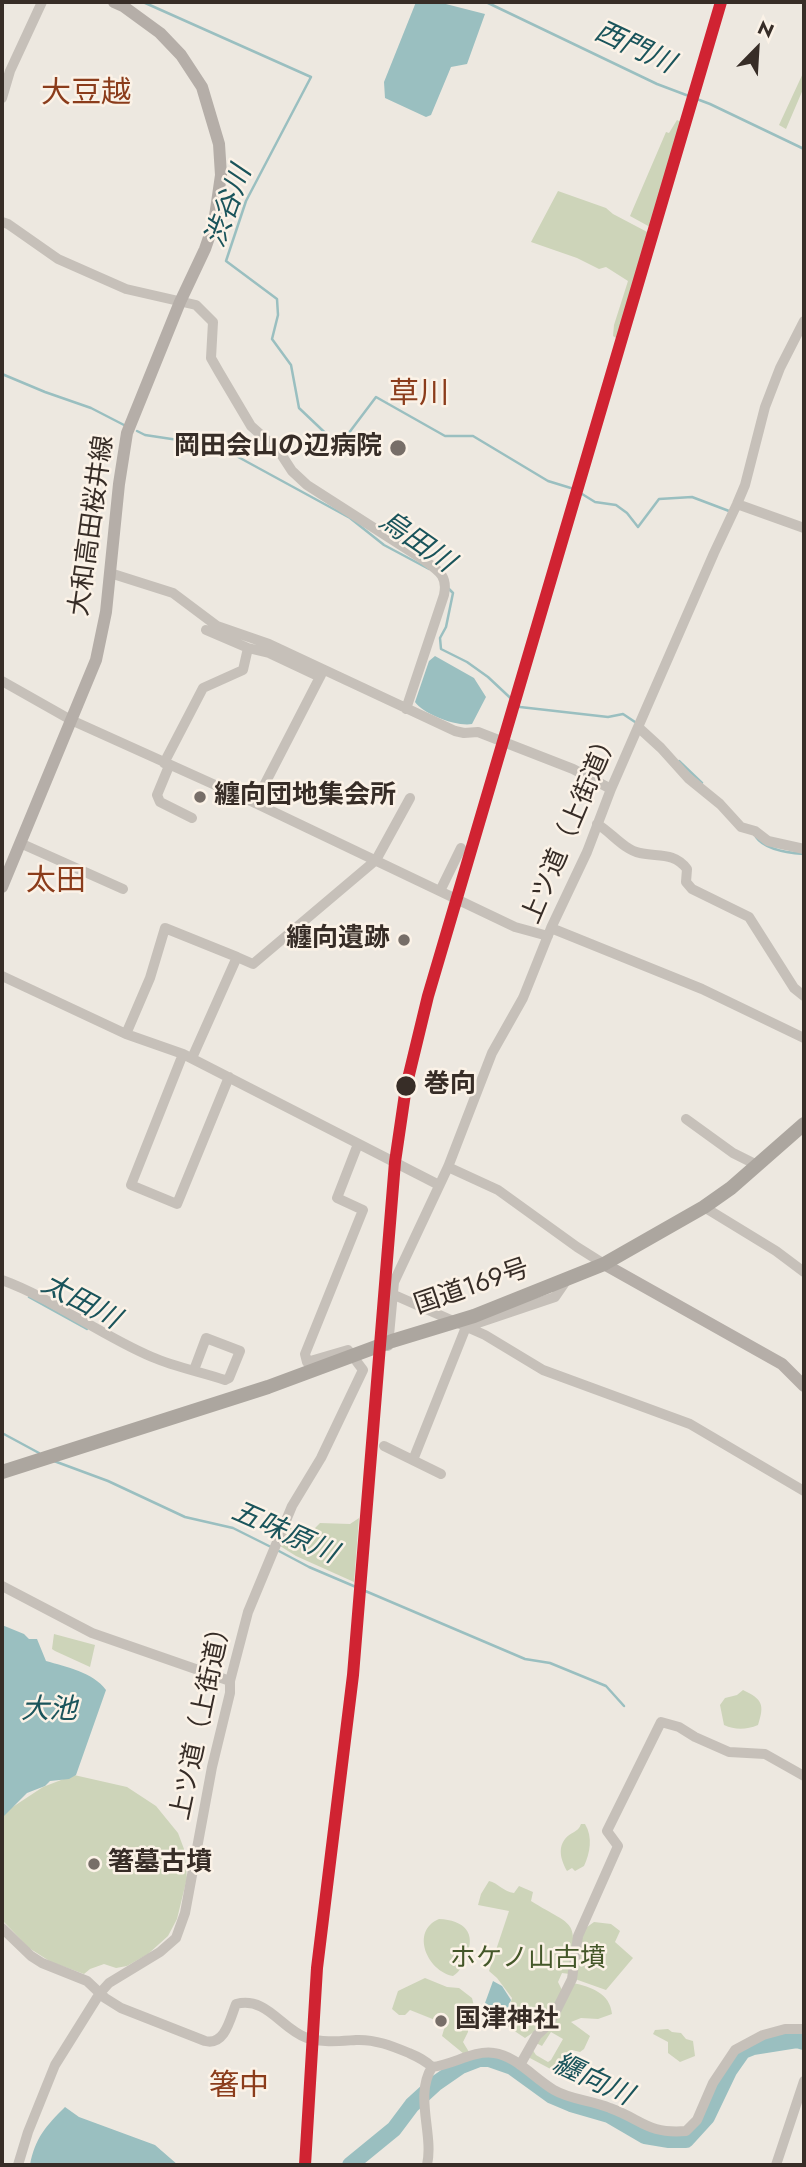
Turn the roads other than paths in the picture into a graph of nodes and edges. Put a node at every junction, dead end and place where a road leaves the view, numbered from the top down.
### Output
1 (42, 2) edge
2 (114, 2) edge
3 (6, 69) edge
4 (2, 97) edge
5 (2, 222) edge
6 (180, 302) junction
7 (804, 321) edge
8 (737, 504) junction
9 (804, 528) edge
10 (110, 573) junction
11 (206, 630) dead end
12 (248, 648) junction
13 (322, 674) junction
14 (2, 681) edge
15 (407, 709) junction
16 (71, 720) junction
17 (638, 727) junction
18 (167, 765) junction
19 (611, 789) junction
20 (410, 798) dead end
21 (255, 803) junction
22 (192, 818) dead end
23 (597, 824) junction
24 (20, 843) junction
25 (461, 848) dead end
26 (804, 849) edge
27 (376, 860) junction
28 (2, 887) edge
29 (123, 889) dead end
30 (440, 891) junction
31 (549, 932) junction
32 (237, 957) junction
33 (2, 976) edge
34 (804, 996) edge
35 (126, 1034) junction
36 (804, 1038) edge
37 (188, 1056) junction
38 (229, 1077) junction
39 (686, 1119) dead end
40 (804, 1124) edge
41 (358, 1144) junction
42 (757, 1166) junction
43 (448, 1167) junction
44 (439, 1185) junction
45 (704, 1207) junction
46 (604, 1264) junction
47 (804, 1272) edge
48 (2, 1280) edge
49 (392, 1294) junction
50 (470, 1322) junction
51 (387, 1350) dead end
52 (194, 1370) junction
53 (804, 1386) edge
54 (384, 1446) dead end
55 (413, 1460) junction
56 (2, 1472) edge
57 (440, 1474) dead end
58 (804, 1491) edge
59 (2, 1586) edge
60 (230, 1681) junction
61 (804, 1776) edge
62 (2, 1928) edge
63 (100, 1993) junction
64 (804, 2029) edge
65 (520, 2065) junction
66 (432, 2067) junction
67 (804, 2081) edge
68 (18, 2165) edge
69 (427, 2165) edge
70 (776, 2165) edge

1 - 3 street
2 - 6 main road, 大和高田桜井線
3 - 4 street
5 - 6 street
6 - 10 main road, 大和高田桜井線
6 - 15 street
7 - 8 street, 上ツ道（上街道）
8 - 9 street
8 - 17 street, 上ツ道（上街道）
10 - 13 street
10 - 16 main road, 大和高田桜井線
11 - 12 street
12 - 13 street
12 - 18 street
13 - 15 street
13 - 21 street
14 - 16 street
15 - 19 street
16 - 18 street
16 - 24 main road, 大和高田桜井線
17 - 19 street, 上ツ道（上街道）
17 - 26 street
18 - 21 street
18 - 22 street
19 - 23 street, 上ツ道（上街道）
20 - 27 street
21 - 27 street
23 - 31 street, 上ツ道（上街道）
23 - 34 street
24 - 28 main road, 大和高田桜井線
24 - 29 street
25 - 30 street
27 - 30 street
27 - 32 street
30 - 31 street
31 - 36 street
31 - 43 street, 上ツ道（上街道）
32 - 35 street
32 - 37 street
33 - 35 street
35 - 37 street
37 - 38 street
37 - 38 street
38 - 41 street
39 - 42 street
40 - 42 highway, 国道169号
41 - 44 street
41 - 60 street, 上ツ道（上街道）
42 - 45 highway, 国道169号
43 - 44 street, 上ツ道（上街道）
43 - 46 street
44 - 49 street, 上ツ道（上街道）
45 - 46 highway, 国道169号
45 - 47 street
46 - 50 highway, 国道169号
46 - 53 main road
48 - 52 street
49 - 50 street
49 - 51 street, 上ツ道（上街道）
50 - 55 street
50 - 56 highway, 国道169号
50 - 58 street
52 - 52 street
54 - 55 street
55 - 57 street
59 - 60 street
60 - 63 street, 上ツ道（上街道）
61 - 65 street
62 - 63 street
63 - 66 street
63 - 68 street, 上ツ道（上街道）
64 - 65 street
65 - 66 street
66 - 69 street
67 - 70 street

